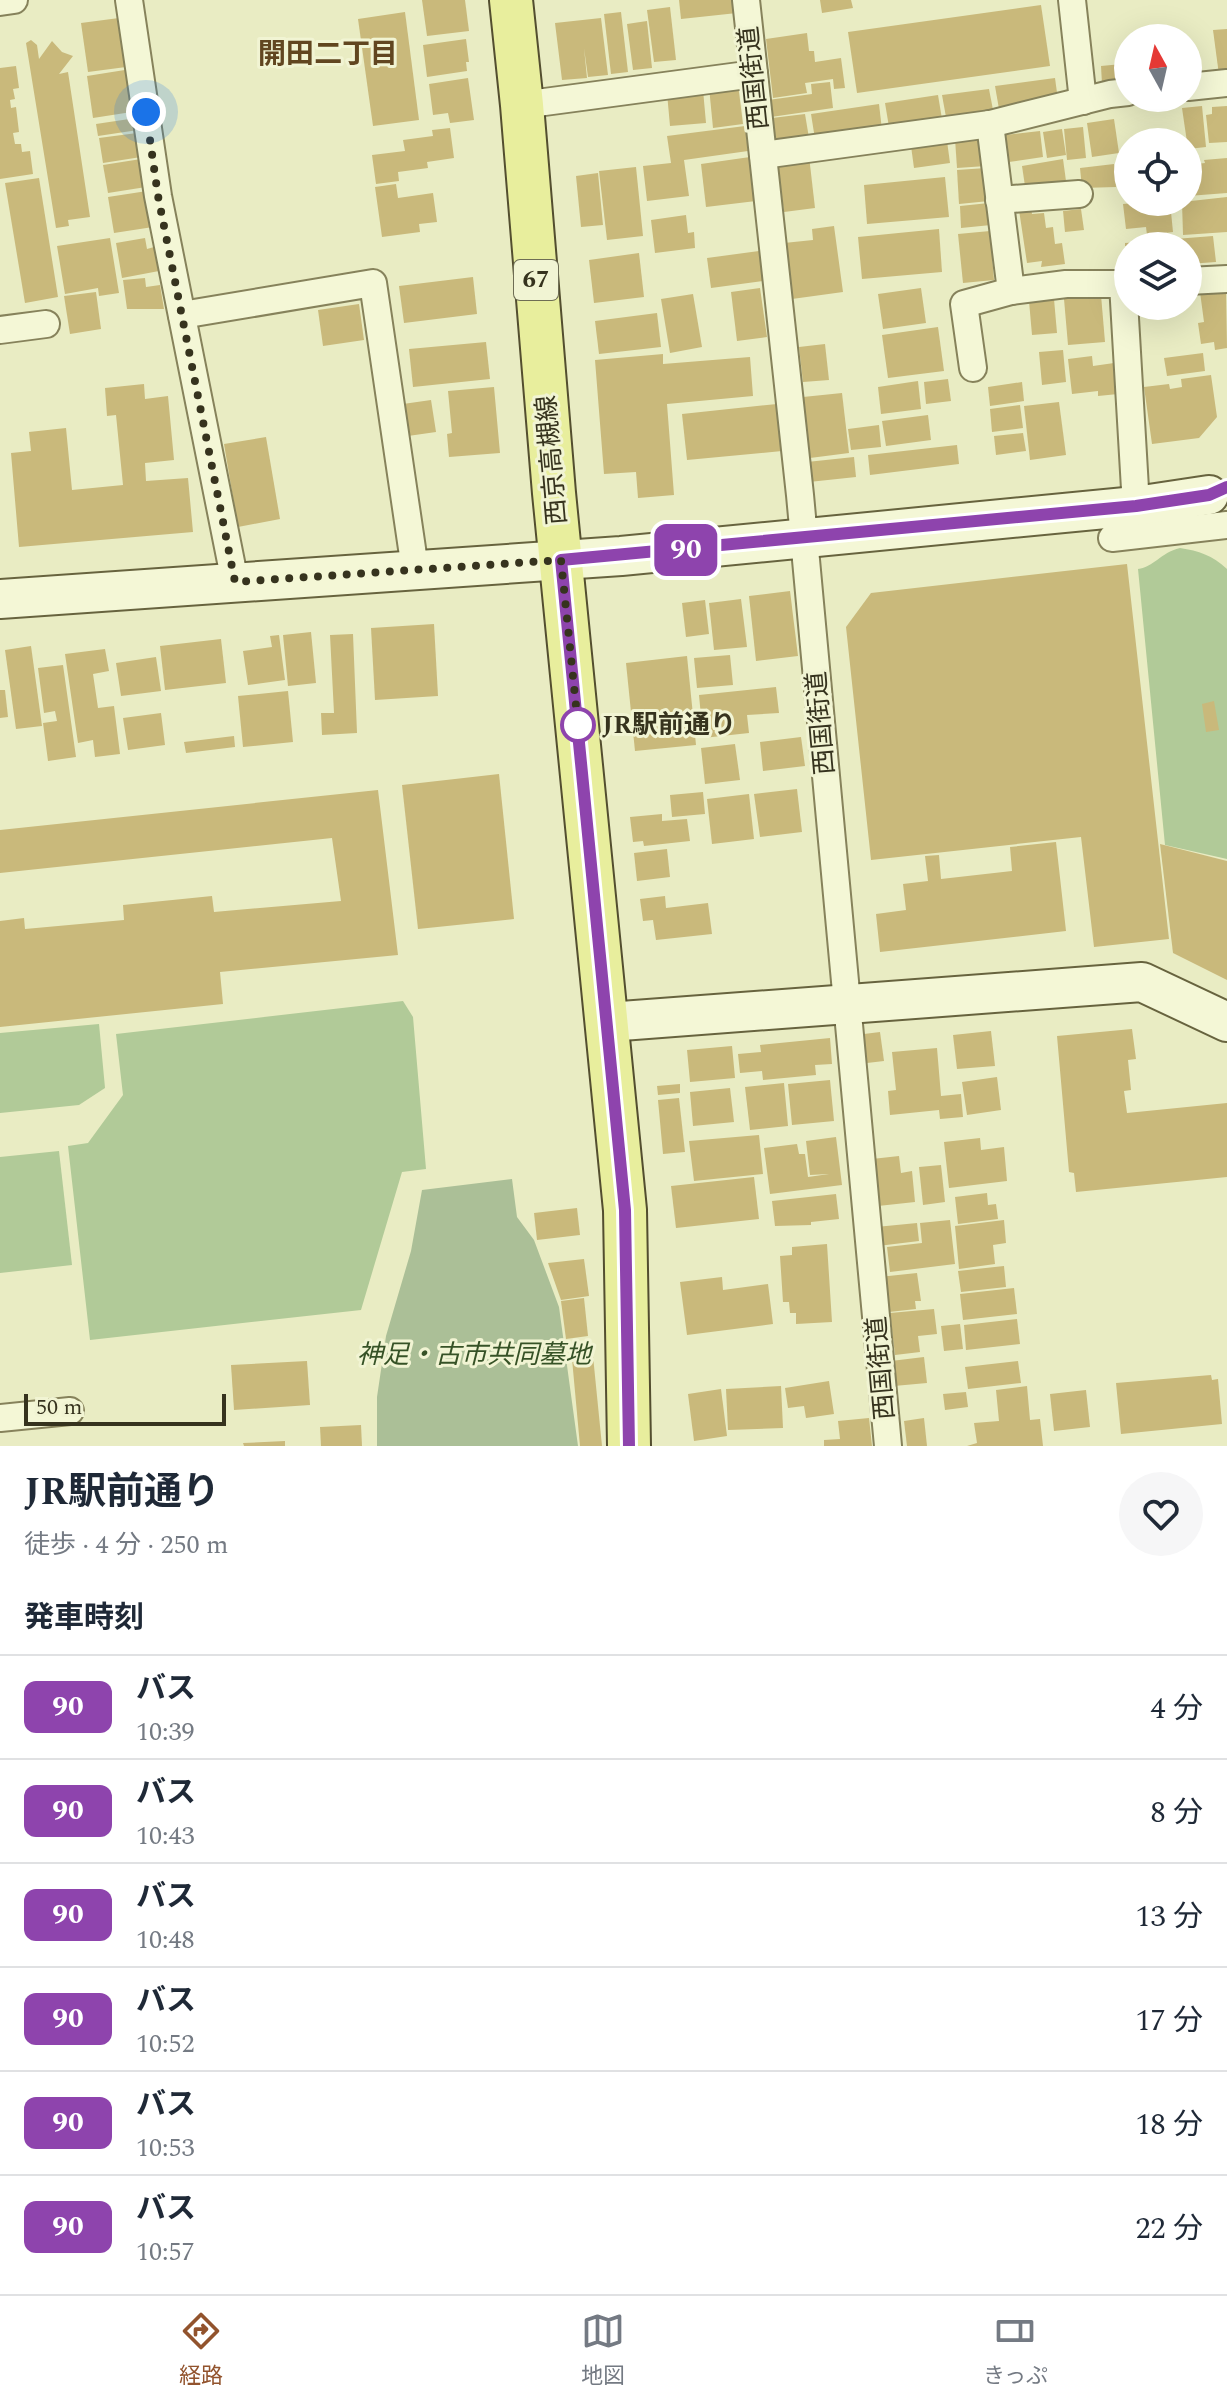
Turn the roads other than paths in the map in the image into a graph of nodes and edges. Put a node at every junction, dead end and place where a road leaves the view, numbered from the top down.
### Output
1 (14, 0) edge
2 (129, 0) edge
3 (511, 0) edge
4 (746, 0) edge
5 (1072, 0) edge
6 (0, 2) edge
7 (754, 74) junction
8 (1227, 83) edge
9 (1202, 86) edge
10 (1114, 95) edge
11 (1083, 101) junction
12 (522, 105) junction
13 (990, 124) junction
14 (763, 155) junction
15 (1079, 194) dead end
16 (999, 200) junction
17 (1227, 279) edge
18 (1202, 280) edge
19 (1114, 284) edge
20 (1011, 291) junction
21 (182, 315) junction
22 (1127, 320) edge
23 (46, 324) dead end
24 (0, 330) edge
25 (973, 368) dead end
26 (1136, 506) junction
27 (1218, 510) edge
28 (804, 538) junction
29 (1112, 538) dead end
30 (561, 560) junction
31 (415, 569) junction
32 (235, 582) junction
33 (0, 599) edge
34 (847, 1005) junction
35 (608, 1022) junction
36 (1227, 1022) edge
37 (70, 1411) dead end
38 (0, 1418) edge
39 (629, 1446) edge
40 (888, 1446) edge

1 - 6 street
2 - 21 street
3 - 12 main road, 西京高槻線 / 67
4 - 7 street, 西国街道
5 - 11 street
7 - 12 street
7 - 14 street, 西国街道
8 - 9 street
10 - 11 street
11 - 13 street
12 - 30 main road, 西京高槻線 / 67
13 - 14 street
13 - 16 street
14 - 28 street, 西国街道
15 - 16 street
16 - 20 street
17 - 18 street
19 - 20 street
20 - 25 street
21 - 31 street
21 - 32 street
22 - 26 street
23 - 24 street
26 - 27 main road
26 - 28 main road
27 - 29 street
28 - 30 main road
28 - 34 street, 西国街道
30 - 31 main road
30 - 35 main road, 西京高槻線 / 67
31 - 32 main road
32 - 33 main road
34 - 35 main road
34 - 36 main road
34 - 40 street, 西国街道
35 - 39 main road, 西京高槻線 / 67
37 - 38 street

